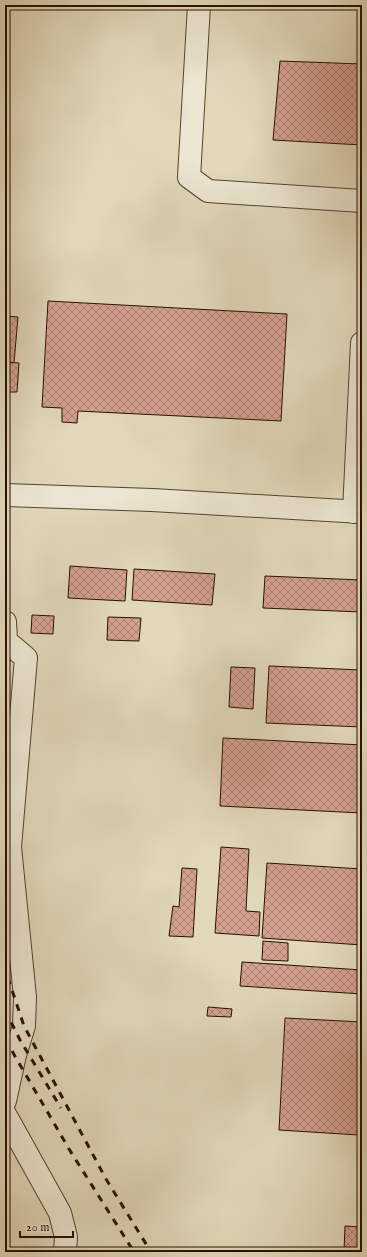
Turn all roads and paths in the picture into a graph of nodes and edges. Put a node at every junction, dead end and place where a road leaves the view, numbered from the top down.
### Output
1 (199, 5) edge
2 (362, 201) edge
3 (362, 343) edge
4 (5, 494) edge
5 (358, 512) edge
6 (5, 635) edge
7 (5, 1100) edge
8 (5, 1114) edge
9 (65, 1252) edge

1 - 2 lane
3 - 5 lane
4 - 5 lane
6 - 7 lane
8 - 9 lane

